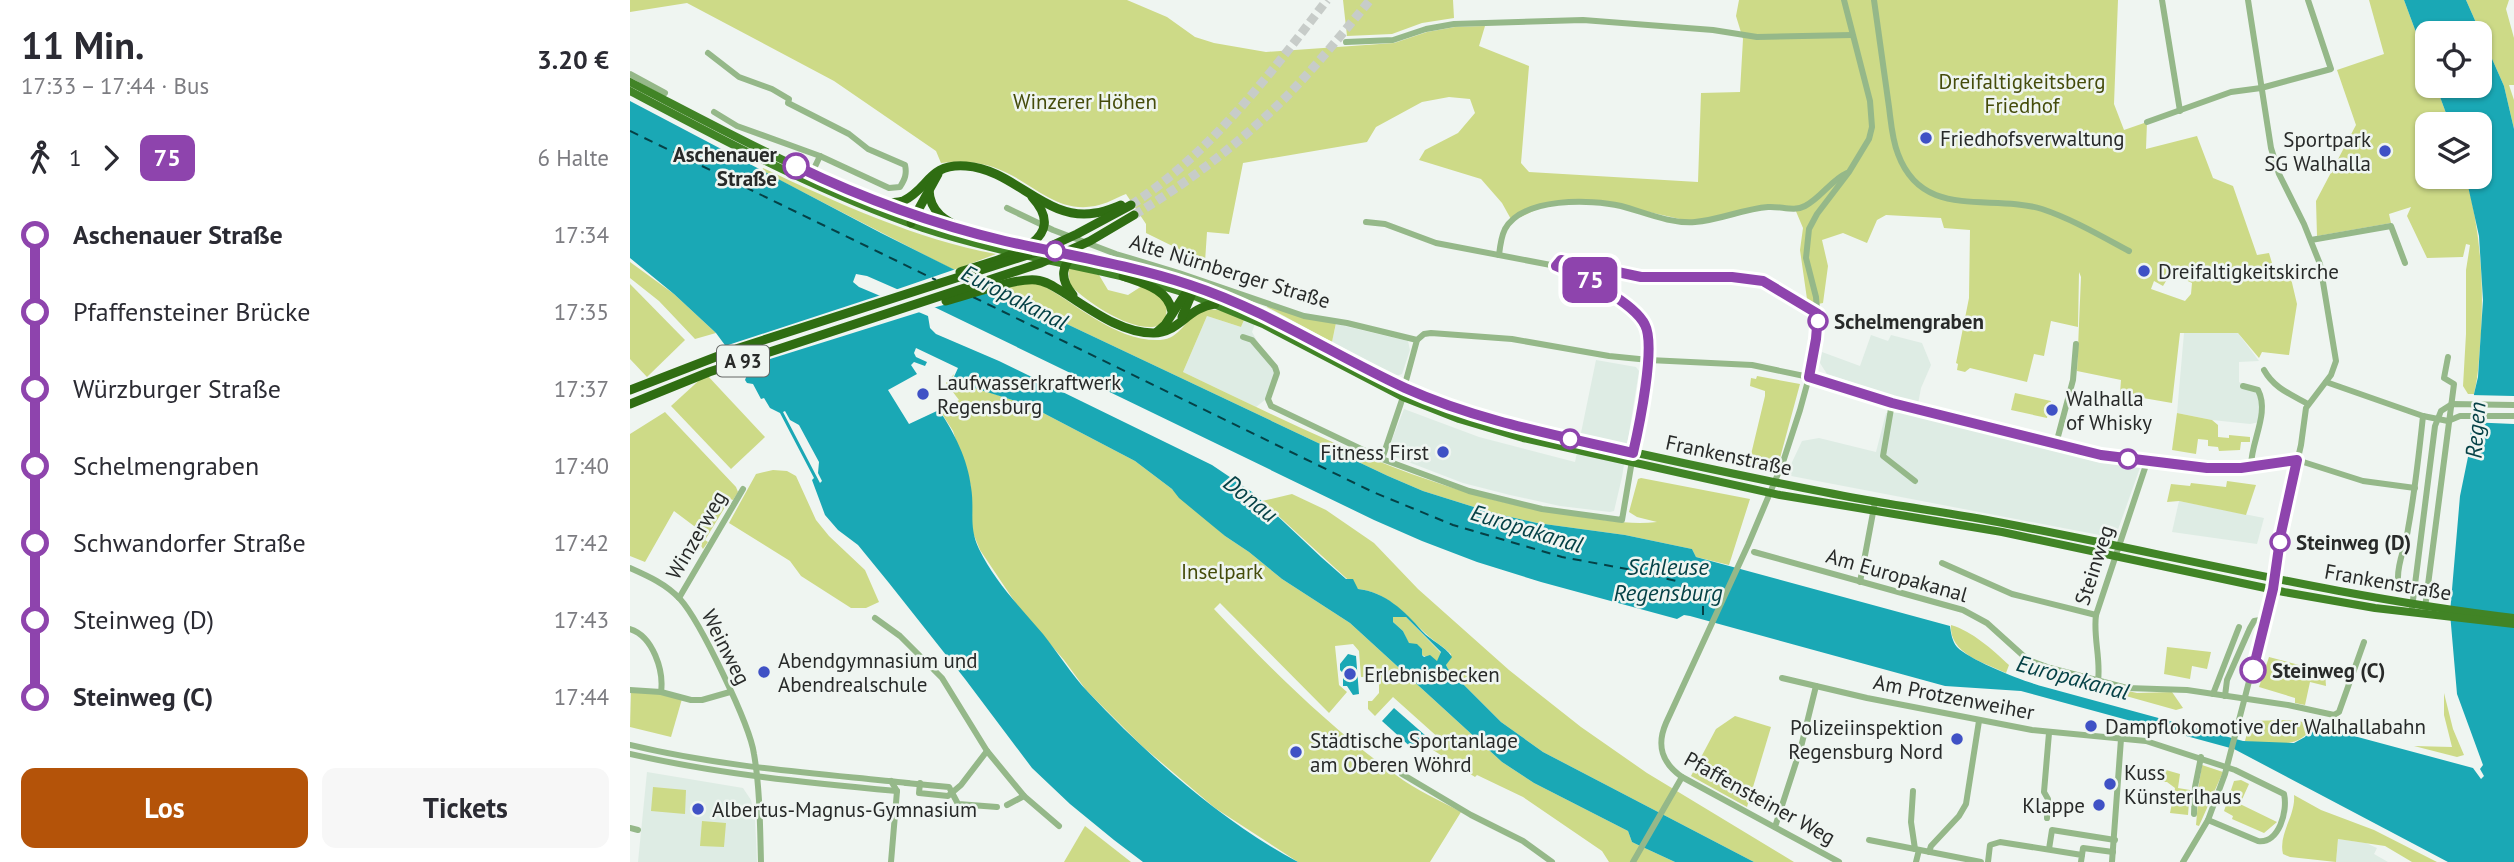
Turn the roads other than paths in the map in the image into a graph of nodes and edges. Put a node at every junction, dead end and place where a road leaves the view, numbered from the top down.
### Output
1 (1844, 0) edge
2 (1874, 0) edge
3 (2162, 0) edge
4 (2248, 0) edge
5 (2308, 0) edge
6 (1852, 35) junction
7 (1346, 42) dead end
8 (708, 53) dead end
9 (630, 74) edge
10 (630, 82) edge
11 (2261, 88) junction
12 (630, 91) edge
13 (665, 93) dead end
14 (2180, 111) junction
15 (714, 112) dead end
16 (2147, 122) dead end
17 (820, 156) junction
18 (942, 170) junction
19 (1849, 172) junction
20 (809, 178) junction
21 (1024, 188) junction
22 (929, 189) junction
23 (917, 190) junction
24 (881, 202) junction
25 (1007, 208) dead end
26 (1134, 215) tunnel mouth
27 (913, 217) junction
28 (1366, 222) dead end
29 (965, 230) junction
30 (2311, 240) junction
31 (1090, 242) junction
32 (2129, 251) dead end
33 (1499, 255) junction
34 (2405, 263) dead end
35 (1556, 266) junction
36 (1123, 276) junction
37 (1191, 290) junction
38 (1215, 304) junction
39 (1084, 306) junction
40 (1172, 313) junction
41 (1818, 314) junction
42 (844, 315) junction
43 (1182, 319) junction
44 (853, 325) junction
45 (1152, 334) junction
46 (1243, 337) dead end
47 (1417, 340) junction
48 (2076, 344) dead end
49 (2448, 357) dead end
50 (1649, 360) junction
51 (2264, 370) dead end
52 (1809, 377) junction
53 (2326, 382) junction
54 (2243, 386) dead end
55 (630, 390) edge
56 (1404, 392) junction
57 (633, 403) edge
58 (1892, 403) junction
59 (2308, 404) junction
60 (2452, 404) junction
61 (2514, 405) edge
62 (2423, 416) junction
63 (2514, 416) edge
64 (2437, 419) junction
65 (2448, 421) junction
66 (2056, 444) junction
67 (1633, 453) junction
68 (1382, 459) junction
69 (2297, 460) junction
70 (2147, 462) junction
71 (1631, 463) junction
72 (2251, 466) junction
73 (1915, 481) dead end
74 (2415, 488) junction
75 (743, 489) dead end
76 (1875, 502) junction
77 (1872, 511) junction
78 (2118, 547) junction
79 (1754, 552) dead end
80 (2114, 556) junction
81 (1942, 563) dead end
82 (630, 568) edge
83 (2398, 576) dead end
84 (2275, 579) junction
85 (1860, 582) junction
86 (2273, 589) junction
87 (679, 598) junction
88 (2412, 609) junction
89 (2424, 610) junction
90 (2435, 612) junction
91 (2096, 615) junction
92 (874, 618) dead end
93 (2514, 618) edge
94 (2266, 619) junction
95 (2514, 624) edge
96 (2239, 626) dead end
97 (630, 629) edge
98 (2364, 642) dead end
99 (1782, 678) dead end
100 (2098, 681) junction
101 (1816, 686) junction
102 (630, 690) edge
103 (661, 692) junction
104 (730, 692) junction
105 (2213, 694) junction
106 (2225, 696) junction
107 (1979, 721) junction
108 (2049, 733) junction
109 (2121, 739) junction
110 (630, 745) edge
111 (987, 751) junction
112 (630, 754) edge
113 (2201, 757) junction
114 (755, 768) junction
115 (1402, 774) dead end
116 (755, 777) junction
117 (1682, 777) junction
118 (891, 781) junction
119 (908, 782) junction
120 (897, 791) junction
121 (1913, 792) dead end
122 (952, 793) junction
123 (1024, 796) junction
124 (1007, 805) dead end
125 (998, 807) dead end
126 (2194, 814) dead end
127 (2047, 818) dead end
128 (2208, 820) junction
129 (1059, 826) dead end
130 (1775, 827) junction
131 (2085, 835) junction
132 (1870, 840) dead end
133 (2115, 840) junction
134 (2049, 849) junction
135 (1917, 850) junction
136 (1929, 852) junction
137 (2113, 852) junction
138 (2082, 855) edge
139 (1635, 859) edge
140 (761, 862) edge
141 (891, 862) edge
142 (1552, 862) edge
143 (1839, 862) edge
144 (1916, 862) edge
145 (1981, 862) edge
146 (1988, 862) edge
147 (2112, 862) edge
148 (2183, 862) edge

1 - 6 street
2 - 32 street
3 - 14 street
4 - 11 street
5 - 11 street
6 - 7 street
6 - 19 street
8 - 17 street
9 - 13 street
10 - 20 main road
11 - 14 street
11 - 30 street
12 - 20 main road
14 - 16 street
15 - 17 street
17 - 20 street
18 - 21 highway
18 - 22 highway
18 - 23 highway
19 - 33 street
19 - 41 street
20 - 24 main road
20 - 27 main road
21 - 42 highway
21 - 42 highway, A 93
22 - 27 highway
22 - 29 highway
23 - 24 highway
23 - 27 highway
24 - 27 main road
25 - 47 street, Alte Nürnberger Straße
26 - 31 highway, A 93
27 - 29 main road, Frankenstraße
27 - 36 main road, Frankenstraße
28 - 33 street
29 - 37 main road, Frankenstraße
30 - 34 street
30 - 53 street
31 - 39 highway
31 - 44 highway, A 93
33 - 35 street
35 - 41 street
35 - 50 street
36 - 37 main road, Frankenstraße
36 - 40 highway
37 - 38 main road, Frankenstraße
37 - 40 highway
37 - 43 highway
37 - 56 main road, Frankenstraße
38 - 43 highway
38 - 56 main road, Frankenstraße
39 - 44 highway
39 - 45 highway
40 - 45 highway
41 - 52 street
42 - 55 highway, A 93
43 - 45 highway
44 - 57 highway, A 93
46 - 68 street
47 - 50 street, Alte Nürnberger Straße
47 - 56 street
48 - 66 street
49 - 60 street
50 - 52 street, Alte Nürnberger Straße
50 - 67 street
51 - 59 street
52 - 58 street, Alte Nürnberger Straße
52 - 117 street, Pfaffensteiner Weg
53 - 59 street
53 - 62 street
54 - 72 street
56 - 67 main road, Frankenstraße
56 - 68 street
56 - 71 main road, Frankenstraße
58 - 66 street, Alte Nürnberger Straße
58 - 73 street
59 - 69 street
60 - 61 street
60 - 64 street
60 - 65 street
62 - 64 street
62 - 74 street
63 - 65 street
64 - 65 street
64 - 88 street
65 - 89 street
66 - 70 street, Alte Nürnberger Straße
67 - 71 street
67 - 76 main road, Frankenstraße
68 - 71 street
69 - 72 street, Alte Nürnberger Straße
69 - 74 street
69 - 84 street
70 - 72 street, Alte Nürnberger Straße
70 - 78 street, Steinweg
71 - 77 main road, Frankenstraße
74 - 83 street
75 - 87 street, Winzerweg
76 - 77 street
76 - 78 main road, Frankenstraße
77 - 80 main road, Frankenstraße
77 - 85 street
78 - 80 street, Steinweg
78 - 84 main road, Frankenstraße
79 - 85 street, Am Europakanal
80 - 86 main road, Frankenstraße
80 - 91 street, Steinweg
81 - 91 street
82 - 87 street, Weinweg
84 - 86 street
84 - 88 main road, Frankenstraße
85 - 100 street, Am Europakanal
86 - 88 main road, Frankenstraße
86 - 94 street
87 - 104 street, Weinweg
88 - 89 main road, Frankenstraße
89 - 90 main road, Frankenstraße
90 - 93 main road, Frankenstraße
90 - 95 main road, Frankenstraße
91 - 100 street, Steinweg
92 - 111 street
94 - 106 street
94 - 128 street
96 - 105 street
97 - 103 street
98 - 106 street, Am Europakanal
99 - 101 street, Am Protzenweiher
100 - 105 street, Am Europakanal
101 - 107 street, Am Protzenweiher
101 - 130 street
102 - 103 street
103 - 104 street
104 - 114 street, Weinweg
105 - 106 street, Am Europakanal
107 - 108 street, Am Protzenweiher
107 - 136 street
108 - 109 street, Am Protzenweiher
108 - 127 street
109 - 113 street, Am Protzenweiher
109 - 133 street
110 - 114 street
111 - 122 street
111 - 123 street
112 - 116 street
113 - 126 street
113 - 128 street, Am Protzenweiher
114 - 116 street, Weinweg
114 - 118 street
115 - 142 street
116 - 120 street
116 - 140 street, Weinweg
117 - 130 street, Pfaffensteiner Weg
117 - 139 street
118 - 119 street
118 - 120 street
119 - 120 street
119 - 122 street
120 - 141 street
121 - 135 street
122 - 125 street
123 - 124 street
123 - 129 street
128 - 148 street
130 - 143 street, Pfaffensteiner Weg
131 - 133 street
131 - 134 street
131 - 138 street
132 - 135 street
133 - 137 street
134 - 138 street
134 - 146 street
135 - 136 street
135 - 144 street
136 - 145 street
137 - 138 street
137 - 147 street

